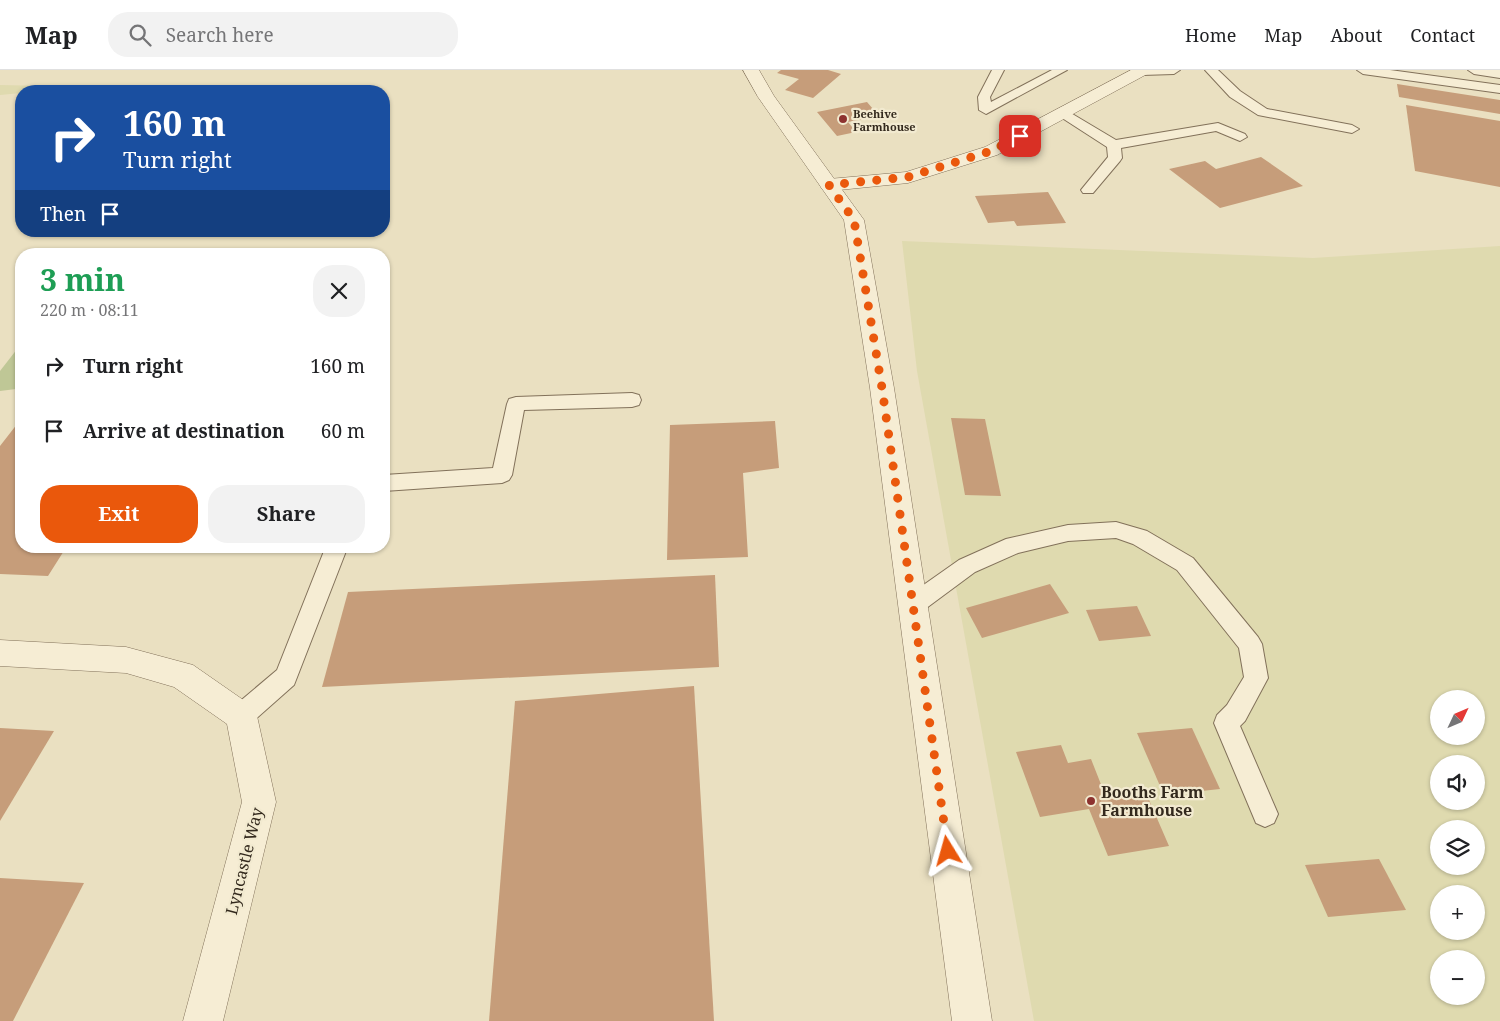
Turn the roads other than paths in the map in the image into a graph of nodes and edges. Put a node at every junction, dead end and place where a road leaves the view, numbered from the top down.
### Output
1 (751, 70) edge
2 (998, 70) edge
3 (1061, 70) edge
4 (1143, 70) edge
5 (1174, 70) edge
6 (1211, 70) edge
7 (1363, 70) edge
8 (1474, 70) edge
9 (1500, 74) edge
10 (1500, 89) edge
11 (1064, 113) junction
12 (1352, 129) dead end
13 (1240, 137) dead end
14 (1114, 145) junction
15 (829, 185) junction
16 (1088, 190) dead end
17 (632, 400) dead end
18 (390, 483) edge
19 (334, 553) edge
20 (913, 605) junction
21 (0, 653) edge
22 (241, 716) junction
23 (1265, 814) dead end
24 (203, 1021) edge
25 (972, 1021) edge

1 - 15 street
2 - 3 lane
4 - 5 lane
4 - 11 street
6 - 12 lane
7 - 10 lane
8 - 9 lane
11 - 14 lane
11 - 15 street
13 - 14 lane
14 - 16 lane
15 - 20 street
17 - 18 lane
19 - 22 lane
20 - 23 lane
20 - 25 street
21 - 22 street
22 - 24 street, Lyncastle Way

